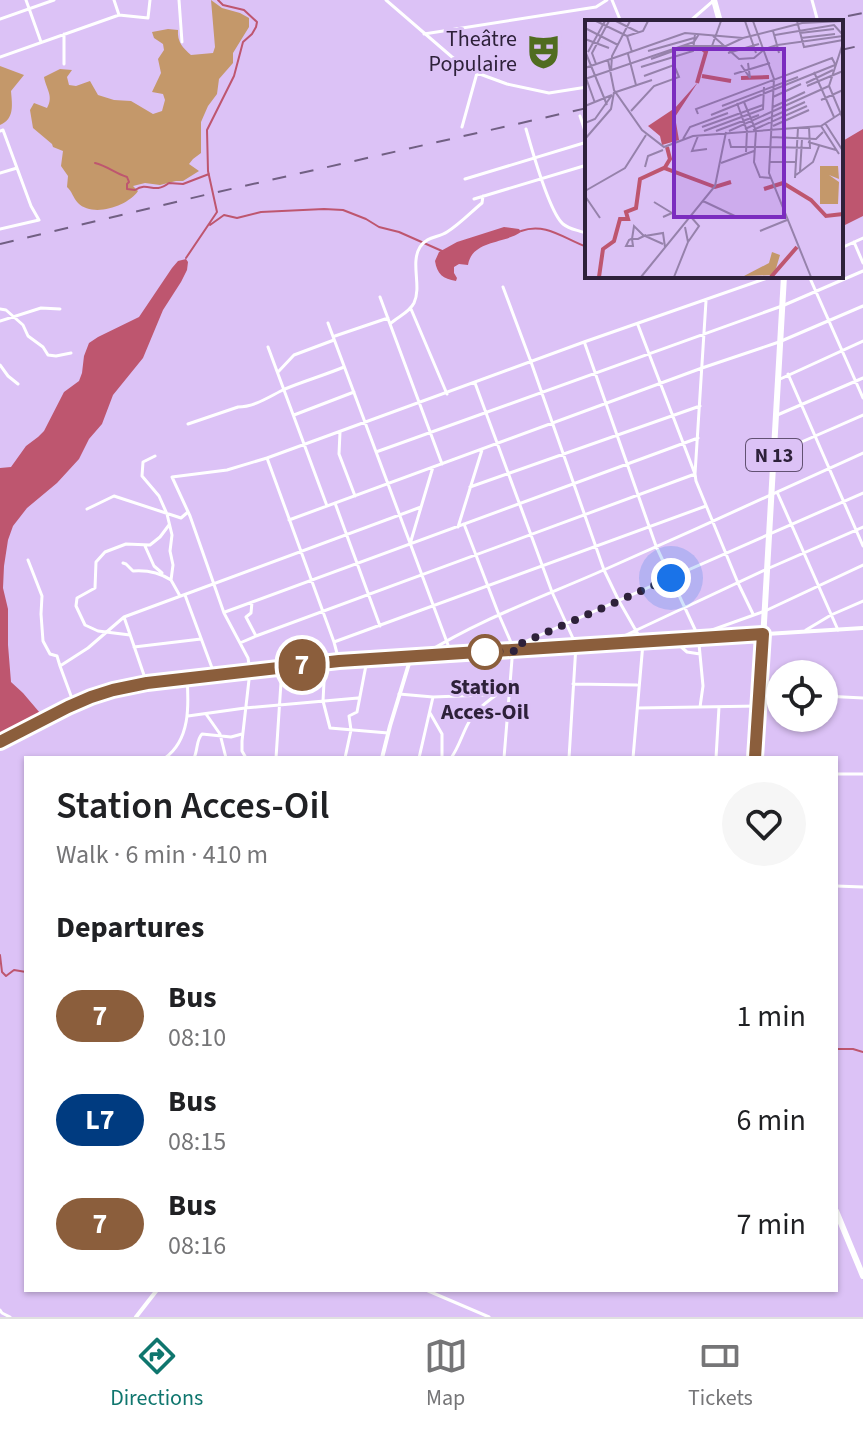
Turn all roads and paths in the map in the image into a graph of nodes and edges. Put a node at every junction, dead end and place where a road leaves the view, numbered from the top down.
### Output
1 (26, 0) edge
2 (54, 0) edge
3 (114, 0) edge
4 (150, 0) edge
5 (179, 0) edge
6 (386, 0) edge
7 (609, 0) edge
8 (714, 0) edge
9 (812, 0) edge
10 (29, 9) junction
11 (119, 15) junction
12 (0, 19) edge
13 (620, 20) edge
14 (691, 20) edge
15 (719, 20) edge
16 (817, 20) edge
17 (64, 34) junction
18 (424, 34) junction
19 (41, 42) junction
20 (182, 42) dead end
21 (0, 57) edge
22 (64, 64) dead end
23 (477, 73) junction
24 (585, 87) edge
25 (580, 116) dead end
26 (462, 127) dead end
27 (526, 129) dead end
28 (0, 131) edge
29 (585, 132) edge
30 (585, 140) edge
31 (535, 158) junction
32 (585, 166) edge
33 (17, 168) junction
34 (0, 173) edge
35 (465, 179) dead end
36 (541, 179) junction
37 (483, 196) junction
38 (474, 199) dead end
39 (0, 228) edge
40 (585, 233) edge
41 (863, 238) edge
42 (854, 242) junction
43 (843, 247) edge
44 (863, 263) edge
45 (863, 271) edge
46 (768, 278) edge
47 (784, 278) edge
48 (810, 278) edge
49 (503, 287) dead end
50 (816, 291) junction
51 (380, 297) dead end
52 (706, 301) junction
53 (782, 306) junction
54 (863, 306) edge
55 (411, 308) junction
56 (0, 309) edge
57 (60, 309) dead end
58 (12, 316) junction
59 (388, 318) junction
60 (0, 321) edge
61 (829, 321) junction
62 (328, 323) dead end
63 (390, 324) junction
64 (638, 325) junction
65 (705, 334) junction
66 (334, 339) junction
67 (863, 341) edge
68 (584, 342) junction
69 (779, 342) junction
70 (268, 347) dead end
71 (842, 351) junction
72 (71, 353) dead end
73 (649, 354) junction
74 (531, 362) junction
75 (0, 365) edge
76 (344, 367) junction
77 (702, 368) junction
78 (278, 372) junction
79 (595, 373) junction
80 (788, 374) junction
81 (863, 378) edge
82 (778, 380) junction
83 (856, 381) junction
84 (475, 383) junction
85 (660, 383) junction
86 (18, 384) dead end
87 (284, 389) junction
88 (354, 392) junction
89 (542, 393) junction
90 (447, 394) junction
91 (863, 398) edge
92 (420, 403) junction
93 (606, 404) junction
94 (801, 405) junction
95 (700, 406) junction
96 (486, 413) junction
97 (293, 415) junction
98 (673, 415) junction
99 (863, 415) edge
100 (775, 416) junction
101 (365, 423) junction
102 (553, 423) junction
103 (188, 424) dead end
104 (340, 432) junction
105 (431, 433) junction
106 (617, 435) junction
107 (815, 436) junction
108 (698, 438) junction
109 (497, 444) junction
110 (684, 444) junction
111 (304, 445) junction
112 (482, 449) junction
113 (376, 452) junction
114 (863, 453) edge
115 (563, 454) junction
116 (774, 454) junction
117 (155, 456) dead end
118 (267, 458) junction
119 (442, 464) junction
120 (627, 464) junction
121 (433, 467) junction
122 (829, 468) junction
123 (508, 473) junction
124 (695, 474) junction
125 (388, 484) junction
126 (574, 484) junction
127 (470, 487) junction
128 (774, 493) junction
129 (863, 493) edge
130 (638, 495) junction
131 (355, 496) junction
132 (844, 501) junction
133 (335, 503) junction
134 (519, 504) junction
135 (327, 506) junction
136 (706, 506) junction
137 (421, 507) junction
138 (87, 509) dead end
139 (188, 512) junction
140 (167, 514) junction
141 (400, 515) junction
142 (585, 515) junction
143 (289, 520) junction
144 (711, 520) junction
145 (464, 524) junction
146 (169, 525) junction
147 (791, 525) junction
148 (458, 527) junction
149 (649, 527) junction
150 (863, 527) edge
151 (856, 530) junction
152 (770, 534) junction
153 (347, 535) junction
154 (531, 535) junction
155 (410, 544) junction
156 (145, 545) junction
157 (656, 546) junction
158 (863, 546) edge
159 (596, 547) junction
160 (301, 552) junction
161 (804, 553) junction
162 (725, 554) junction
163 (476, 555) junction
164 (28, 560) dead end
165 (123, 563) dead end
166 (357, 564) junction
167 (863, 565) edge
168 (542, 566) junction
169 (767, 569) junction
170 (604, 570) junction
171 (422, 575) junction
172 (671, 578) junction
173 (171, 580) junction
174 (312, 580) junction
175 (738, 583) junction
176 (214, 584) junction
177 (818, 585) junction
178 (488, 586) junction
179 (552, 592) junction
180 (369, 594) junction
181 (183, 595) junction
182 (619, 601) junction
183 (863, 601) edge
184 (252, 602) junction
185 (434, 606) junction
186 (685, 607) junction
187 (323, 611) junction
188 (765, 611) junction
189 (224, 613) junction
190 (753, 614) junction
191 (499, 615) junction
192 (831, 615) junction
193 (124, 617) junction
194 (566, 624) junction
195 (380, 626) junction
196 (863, 628) edge
197 (838, 630) junction
198 (635, 631) junction
199 (107, 632) junction
200 (802, 632) junction
201 (763, 634) junction
202 (130, 635) junction
203 (256, 636) junction
204 (698, 637) junction
205 (201, 639) junction
206 (446, 640) junction
207 (334, 642) junction
208 (240, 643) junction
209 (606, 644) junction
210 (576, 645) junction
211 (643, 645) junction
212 (679, 645) junction
213 (134, 647) junction
214 (514, 649) junction
215 (451, 654) junction
216 (700, 654) junction
217 (421, 656) junction
218 (411, 657) junction
219 (367, 660) junction
220 (339, 661) junction
221 (325, 663) junction
222 (60, 666) junction
223 (282, 667) junction
224 (250, 671) junction
225 (215, 676) junction
226 (187, 678) junction
227 (147, 683) junction
228 (573, 684) junction
229 (639, 685) junction
230 (760, 692) junction
231 (766, 692) edge
232 (399, 694) junction
233 (510, 694) junction
234 (496, 695) junction
235 (433, 697) junction
236 (838, 697) edge
237 (358, 698) junction
238 (863, 698) edge
239 (323, 701) junction
240 (74, 704) junction
241 (279, 705) junction
242 (759, 706) junction
243 (700, 707) junction
244 (719, 707) junction
245 (245, 708) junction
246 (637, 708) junction
247 (429, 712) junction
248 (206, 714) junction
249 (188, 716) junction
250 (351, 730) junction
251 (388, 733) junction
252 (243, 734) junction
253 (221, 736) junction
254 (0, 742) edge
255 (169, 756) edge
256 (195, 756) edge
257 (226, 756) edge
258 (245, 756) edge
259 (276, 756) edge
260 (345, 756) edge
261 (382, 756) edge
262 (419, 756) edge
263 (442, 756) edge
264 (453, 756) edge
265 (504, 756) edge
266 (569, 756) edge
267 (633, 756) edge
268 (716, 756) edge
269 (755, 756) edge
270 (838, 774) edge
271 (863, 774) edge
272 (838, 886) edge
273 (863, 887) edge
274 (838, 1216) edge
275 (863, 1276) edge
276 (156, 1292) edge
277 (431, 1292) edge
278 (0, 1310) edge
279 (138, 1316) edge
280 (10, 1317) edge
281 (489, 1317) edge

1 - 10 street
2 - 10 street
3 - 11 street
4 - 11 street
5 - 20 street
6 - 18 street
7 - 13 street
7 - 18 street
8 - 14 street
8 - 15 main road
9 - 16 street
10 - 12 street
10 - 19 street
11 - 17 street
17 - 19 street
17 - 22 street
18 - 23 street
19 - 21 street
23 - 24 street
23 - 26 street
25 - 29 street
27 - 31 street
28 - 33 street
30 - 31 street
31 - 35 street
31 - 36 street
32 - 36 street
33 - 34 street
33 - 39 street
36 - 37 street
36 - 40 street
37 - 38 street
37 - 55 street
41 - 42 street
42 - 43 street
42 - 44 street
45 - 50 street
46 - 52 street
47 - 53 main road, N 13
48 - 50 street
49 - 74 street
50 - 53 street
50 - 61 street
51 - 59 street
52 - 64 street
52 - 65 street
53 - 65 street
53 - 69 main road, N 13
54 - 61 street
55 - 63 street
55 - 90 street
56 - 58 street
57 - 58 street
58 - 60 street
58 - 72 street
59 - 63 street
59 - 66 street
61 - 69 street
61 - 71 street
62 - 66 street
63 - 92 street
64 - 68 street
64 - 73 street
65 - 73 street
65 - 77 street
66 - 76 street
66 - 78 street
67 - 71 street
68 - 74 street
68 - 79 street
69 - 77 street
69 - 82 main road, N 13
70 - 78 street
71 - 80 street
71 - 83 street
73 - 79 street
73 - 85 street
74 - 84 street
74 - 89 street
75 - 86 street
76 - 87 street
76 - 88 street
77 - 85 street
77 - 95 street
78 - 87 street
79 - 89 street
79 - 93 street
80 - 82 street
80 - 94 street
81 - 83 street
82 - 100 main road, N 13
83 - 91 street
83 - 94 street
84 - 90 street
84 - 96 street
85 - 93 street
85 - 98 street
87 - 97 street
87 - 103 street
88 - 97 street
88 - 101 street
89 - 96 street
89 - 102 street
90 - 92 street
92 - 101 street
92 - 105 street
93 - 102 street
93 - 106 street
94 - 100 street
94 - 107 street
95 - 98 street
95 - 108 street
96 - 105 street
96 - 109 street
97 - 111 street
98 - 106 street
98 - 110 street
99 - 107 street
100 - 116 main road, N 13
101 - 104 street
101 - 113 street
102 - 109 street
102 - 115 street
104 - 111 street
104 - 131 street
105 - 113 street
105 - 119 street
106 - 115 street
106 - 120 street
107 - 116 street
107 - 122 street
108 - 110 street
108 - 124 street
109 - 112 street
109 - 123 street
110 - 120 street
110 - 124 street
111 - 118 street
111 - 135 street
112 - 119 street
112 - 127 street
113 - 125 street
114 - 122 street
115 - 123 street
115 - 126 street
116 - 128 main road, N 13
117 - 140 street
118 - 139 street
118 - 143 street
119 - 121 street
120 - 126 street
120 - 130 street
121 - 125 street
121 - 137 street
122 - 128 street
122 - 132 street
123 - 127 street
123 - 134 street
124 - 130 street
124 - 136 street
125 - 131 street
125 - 141 street
126 - 134 street
126 - 142 street
127 - 148 street
128 - 144 street
128 - 147 street
128 - 152 main road, N 13
129 - 132 street
130 - 142 street
130 - 149 street
131 - 133 street
132 - 147 street
132 - 151 street
133 - 135 street
133 - 153 street
134 - 145 street
134 - 154 street
135 - 143 street
136 - 144 street
136 - 149 street
137 - 141 street
137 - 155 street
138 - 140 street
139 - 140 street
139 - 176 street
140 - 146 street
141 - 153 street
141 - 155 street
142 - 154 street
142 - 159 street
143 - 160 street
144 - 157 street
144 - 162 street
145 - 148 street
145 - 163 street
146 - 156 street
146 - 173 street
147 - 152 street
147 - 161 street
148 - 155 street
149 - 157 street
149 - 159 street
150 - 151 street
151 - 158 street
151 - 161 street
152 - 162 street
152 - 169 main road, N 13
153 - 160 street
153 - 166 street
154 - 163 street
154 - 168 street
155 - 166 street
155 - 171 street
156 - 173 street
156 - 199 street
157 - 170 street
157 - 172 street
159 - 168 street
159 - 170 street
160 - 174 street
160 - 176 street
161 - 169 street
161 - 177 street
162 - 172 street
162 - 175 street
163 - 171 street
163 - 178 street
164 - 222 street
165 - 173 street
166 - 174 street
166 - 180 street
167 - 177 street
168 - 178 street
168 - 179 street
169 - 175 street
169 - 188 main road, N 13
170 - 179 street
170 - 182 street
171 - 180 street
171 - 185 street
172 - 182 street
172 - 186 street
173 - 181 street
174 - 184 street
174 - 187 street
175 - 186 street
175 - 190 street
176 - 181 street
176 - 189 street
177 - 188 street
177 - 192 street
178 - 185 street
178 - 191 street
179 - 191 street
179 - 194 street
180 - 187 street
180 - 195 street
181 - 193 street
181 - 205 street
182 - 194 street
182 - 198 street
183 - 192 street
184 - 189 street
184 - 203 street
185 - 195 street
185 - 206 street
186 - 198 street
186 - 204 street
187 - 203 street
187 - 207 street
188 - 190 street
188 - 201 main road, N 13
189 - 208 street
190 - 204 street
191 - 206 street
191 - 214 street
192 - 197 street
192 - 200 street
193 - 199 street
193 - 202 street
194 - 210 street
194 - 214 street
195 - 207 street
196 - 197 street
197 - 200 street
198 - 209 street
198 - 211 street
199 - 202 street
199 - 222 street
200 - 201 street
201 - 204 street
201 - 230 main road, N 13
202 - 213 street
203 - 208 street
204 - 211 street
205 - 213 street
205 - 225 street
206 - 215 street
206 - 217 street
207 - 220 street
208 - 224 street
209 - 210 street
209 - 211 street
210 - 214 street
210 - 228 street
211 - 212 street
211 - 229 street
212 - 216 street
212 - 216 street
213 - 227 street
214 - 215 street
214 - 233 street
215 - 217 street
216 - 243 street
217 - 218 street
218 - 219 street
218 - 232 street
219 - 220 street
219 - 237 street
220 - 221 street
221 - 223 street
221 - 239 street
222 - 240 street
223 - 224 street
223 - 241 street
224 - 225 street
224 - 245 street
225 - 226 street
226 - 227 street
226 - 249 street
227 - 240 street
228 - 229 street
228 - 266 street
229 - 246 street
230 - 231 street
230 - 242 main road, N 13
232 - 235 street
232 - 251 street
233 - 234 street
233 - 265 street
234 - 235 street
234 - 264 street
235 - 247 street
236 - 238 street
237 - 239 street
237 - 250 street
239 - 241 street
239 - 250 street
240 - 254 street
241 - 245 street
241 - 259 street
242 - 244 street
242 - 269 main road, N 13
243 - 244 street
243 - 246 street
244 - 268 street
245 - 248 street
245 - 252 street
246 - 267 street
247 - 262 street
247 - 263 street
248 - 249 street
248 - 253 street
249 - 255 street
250 - 251 street
250 - 260 street
251 - 261 street
252 - 253 street
252 - 258 street
253 - 256 street
253 - 257 street
270 - 271 street
272 - 273 street
274 - 275 main road
276 - 279 street
277 - 281 street
278 - 280 street

